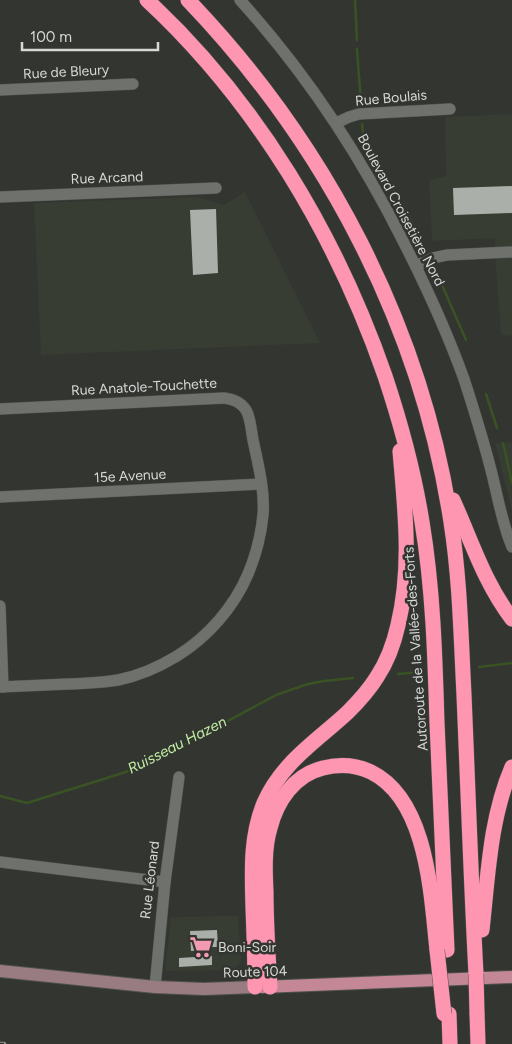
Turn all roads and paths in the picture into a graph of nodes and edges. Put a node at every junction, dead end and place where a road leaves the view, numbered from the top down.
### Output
1 (147, 0) edge
2 (188, 0) edge
3 (240, 0) edge
4 (133, 84) dead end
5 (0, 90) edge
6 (450, 109) dead end
7 (336, 123) junction
8 (216, 188) dead end
9 (0, 197) edge
10 (512, 252) edge
11 (416, 266) junction
12 (0, 409) edge
13 (397, 412) junction
14 (442, 477) junction
15 (261, 484) junction
16 (0, 497) edge
17 (512, 546) edge
18 (0, 606) edge
19 (512, 619) edge
20 (2, 687) edge
21 (512, 767) edge
22 (179, 777) dead end
23 (0, 862) edge
24 (164, 882) junction
25 (477, 948) junction
26 (442, 950) junction
27 (0, 972) edge
28 (512, 977) edge
29 (155, 987) junction
30 (263, 987) junction
31 (449, 1044) edge
32 (478, 1044) edge

1 - 13 highway, Autoroute de la Vallée-des-Forts
2 - 14 highway
3 - 7 street, Boulevard Croisetière Nord
4 - 5 street, Rue de Bleury
6 - 7 street, Rue Boulais
7 - 11 street, Boulevard Croisetière Nord
8 - 9 street, Rue Arcand
10 - 11 street
11 - 17 street, Boulevard Croisetière Nord
12 - 15 street, Rue Anatole-Touchette
13 - 26 highway, Autoroute de la Vallée-des-Forts
13 - 30 highway
14 - 19 highway
14 - 25 highway
15 - 16 street, 15e Avenue
15 - 20 street, Rue Anatole-Touchette
18 - 20 street
21 - 25 highway
22 - 24 street, Rue Léonard
23 - 24 street
24 - 29 street, Rue Léonard
25 - 32 highway, bridge
26 - 30 highway
26 - 31 highway, Autoroute de la Vallée-des-Forts
27 - 29 main road, Route 104
28 - 30 main road, Route 104
29 - 30 main road, Route 104

